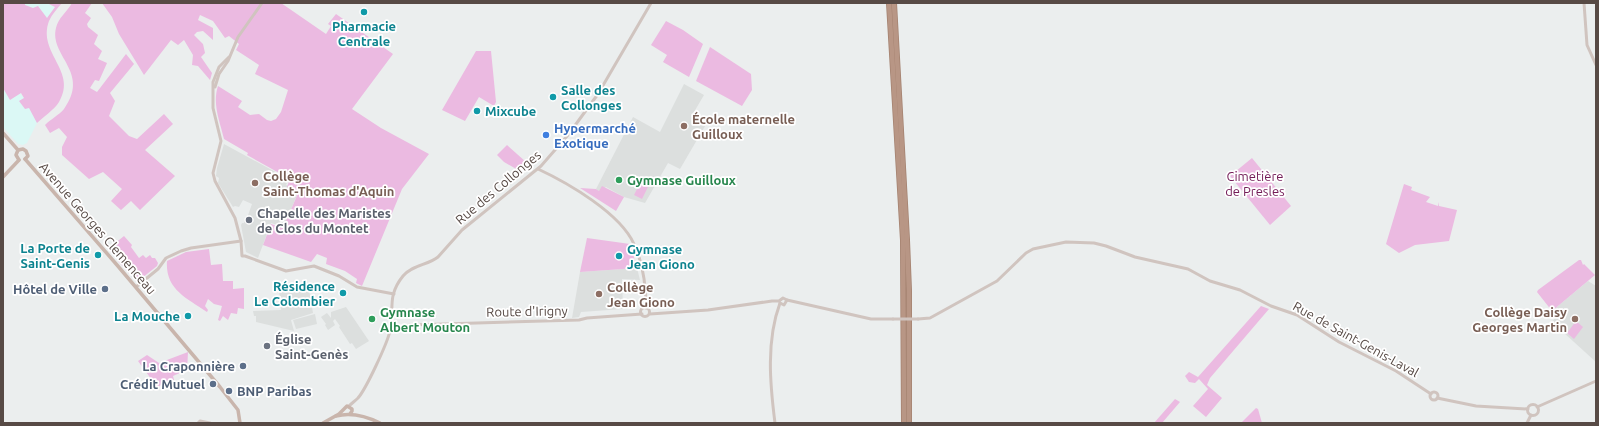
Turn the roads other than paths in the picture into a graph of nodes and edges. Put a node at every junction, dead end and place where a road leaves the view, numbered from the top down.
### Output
1 (262, 3) edge
2 (651, 3) edge
3 (889, 3) edge
4 (894, 3) edge
5 (1584, 3) edge
6 (1596, 65) edge
7 (3, 133) edge
8 (18, 150) junction
9 (26, 159) junction
10 (18, 160) junction
11 (541, 166) junction
12 (538, 170) junction
13 (548, 173) junction
14 (3, 177) edge
15 (241, 241) junction
16 (136, 287) junction
17 (394, 294) junction
18 (780, 302) junction
19 (646, 308) junction
20 (642, 314) junction
21 (650, 314) junction
22 (390, 332) junction
23 (1596, 381) edge
24 (1537, 407) junction
25 (351, 408) junction
26 (1528, 409) junction
27 (344, 412) junction
28 (350, 414) junction
29 (358, 415) junction
30 (1531, 416) junction
31 (204, 422) edge
32 (198, 423) edge
33 (210, 423) edge
34 (240, 423) edge
35 (322, 423) edge
36 (380, 423) edge
37 (775, 423) edge
38 (904, 423) edge
39 (909, 423) edge
40 (1527, 423) edge

1 - 15 street
2 - 11 street, Rue des Collonges
3 - 38 highway
4 - 39 highway
5 - 6 street
7 - 8 main road
8 - 9 main road
8 - 10 main road
9 - 10 main road
9 - 16 main road, Avenue Georges Clemenceau
10 - 14 main road
11 - 12 street, Rue des Collonges
11 - 13 street
12 - 13 street
12 - 17 street, Rue des Collonges
13 - 19 street
15 - 16 street
15 - 17 street
16 - 34 main road, Avenue Georges Clemenceau
17 - 22 street, Rue des Collonges
18 - 21 street
18 - 26 street, Rue de Saint-Genis-Laval, bridge
18 - 37 street
19 - 20 street
19 - 21 street
20 - 21 street
20 - 22 street, Route d'Irigny
22 - 25 street, Rue des Collonges
23 - 24 street
24 - 26 street
24 - 30 street
25 - 27 main road
25 - 28 main road
25 - 29 main road
26 - 30 street
27 - 28 main road
27 - 35 main road
28 - 29 main road
29 - 36 main road
30 - 40 street
31 - 32 street
31 - 33 street

